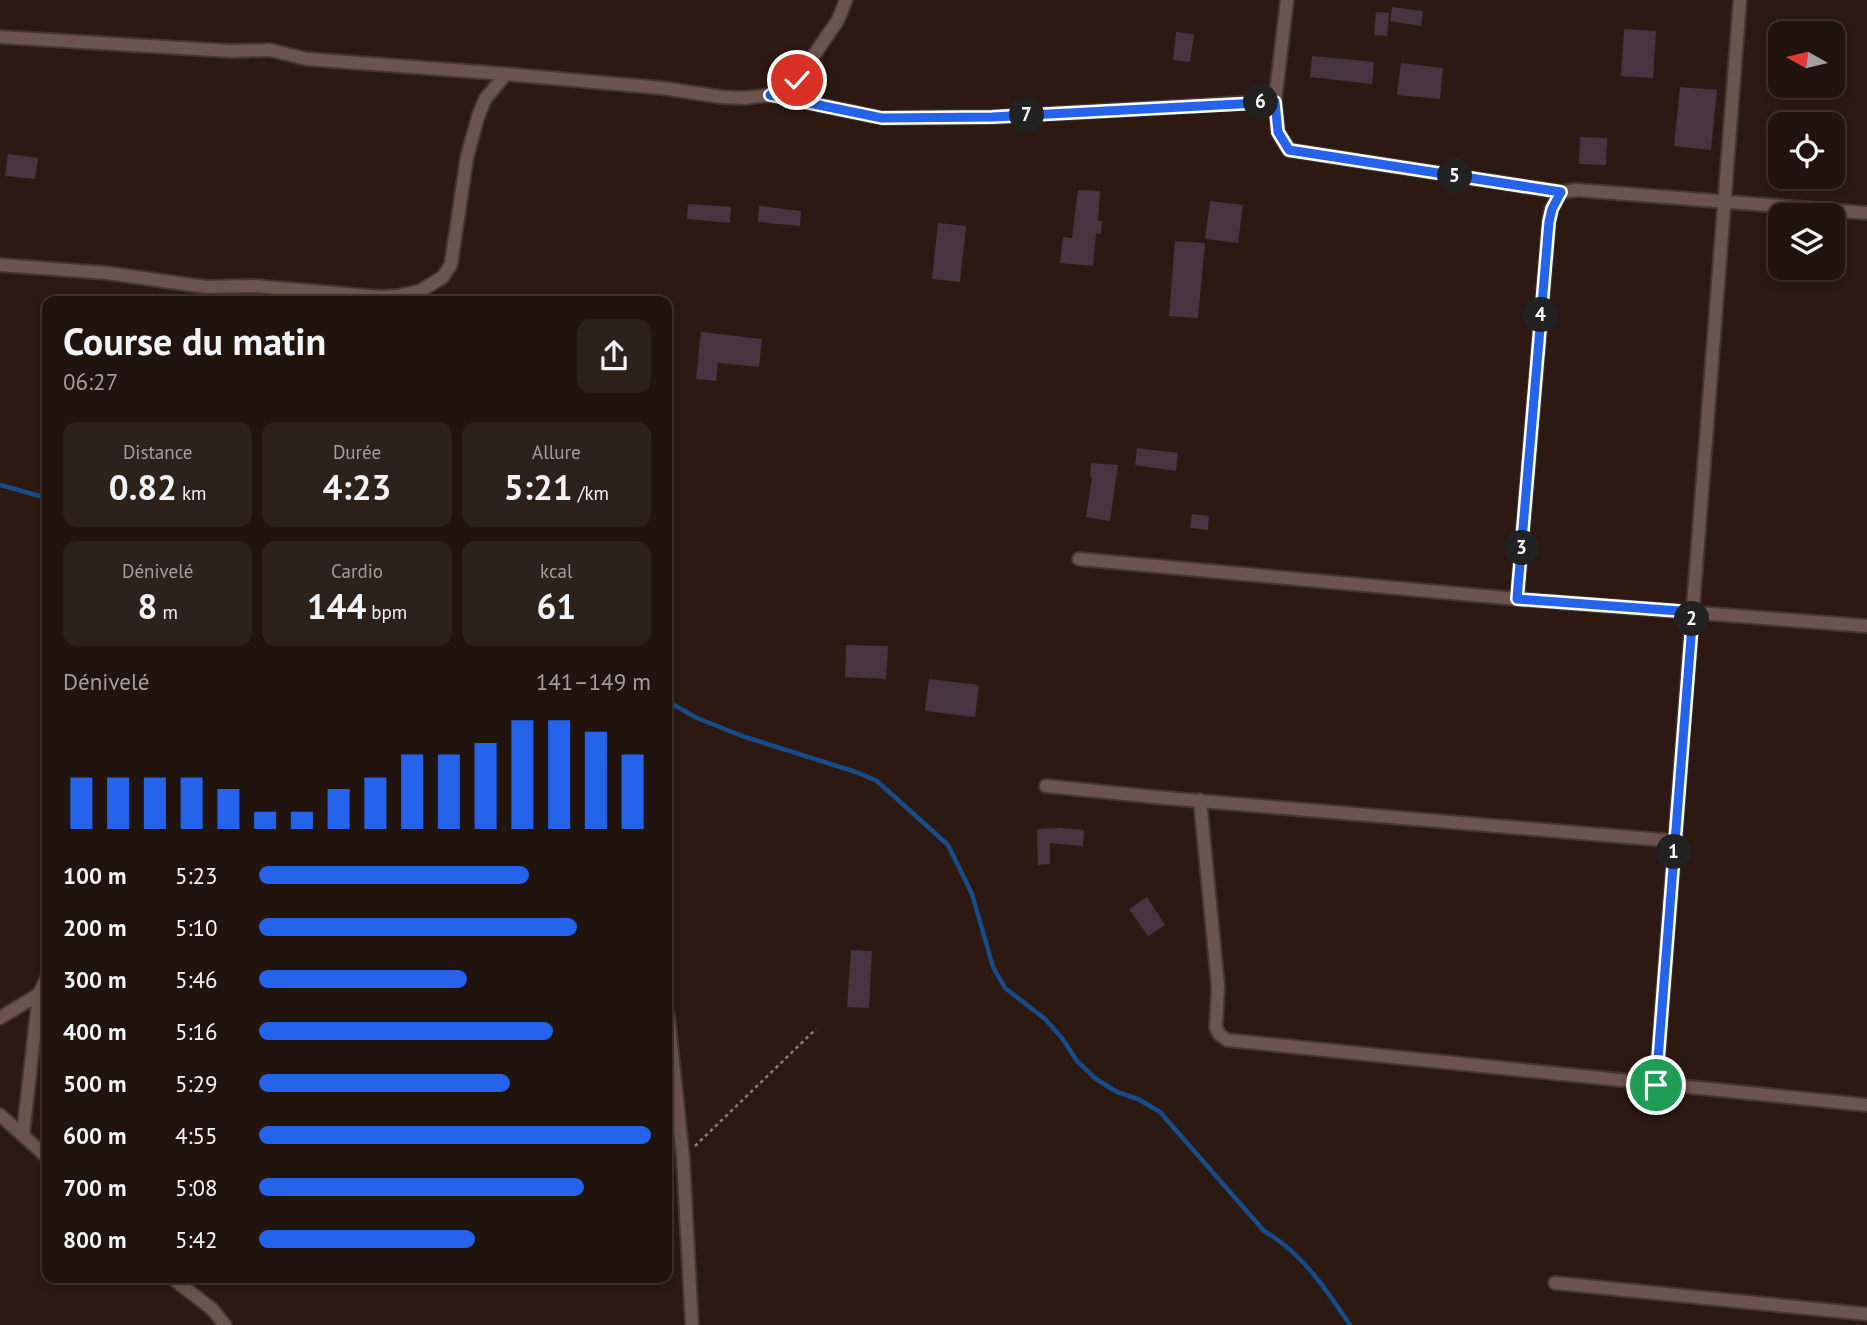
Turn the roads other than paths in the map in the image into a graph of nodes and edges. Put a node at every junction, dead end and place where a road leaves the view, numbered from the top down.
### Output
1 (846, 0) edge
2 (1287, 0) edge
3 (1741, 0) edge
4 (0, 37) edge
5 (506, 74) junction
6 (770, 95) junction
7 (1275, 102) junction
8 (1561, 192) junction
9 (1725, 202) junction
10 (1867, 213) edge
11 (0, 265) edge
12 (359, 296) edge
13 (396, 296) edge
14 (1079, 559) dead end
15 (1517, 599) junction
16 (1693, 612) junction
17 (1867, 626) edge
18 (1046, 786) dead end
19 (1200, 800) junction
20 (1675, 841) junction
21 (42, 987) edge
22 (39, 993) junction
23 (0, 1018) edge
24 (672, 1053) edge
25 (1656, 1085) junction
26 (1867, 1105) edge
27 (0, 1115) edge
28 (23, 1133) junction
29 (42, 1152) edge
30 (178, 1283) edge
31 (1555, 1283) dead end
32 (1867, 1314) edge
33 (225, 1325) edge
34 (692, 1325) edge

1 - 6 street
2 - 7 street
3 - 9 street
4 - 5 street
5 - 6 street
5 - 13 street
6 - 7 street
7 - 8 street
8 - 9 street
8 - 15 street
9 - 10 street
9 - 16 street
11 - 12 street
14 - 15 street
15 - 16 street
16 - 17 street
16 - 20 street
18 - 19 street
19 - 20 street
19 - 25 street
20 - 25 street
21 - 22 street
22 - 23 street
22 - 28 street
24 - 34 street
25 - 26 street
27 - 28 street
28 - 29 street
30 - 33 street
31 - 32 street

